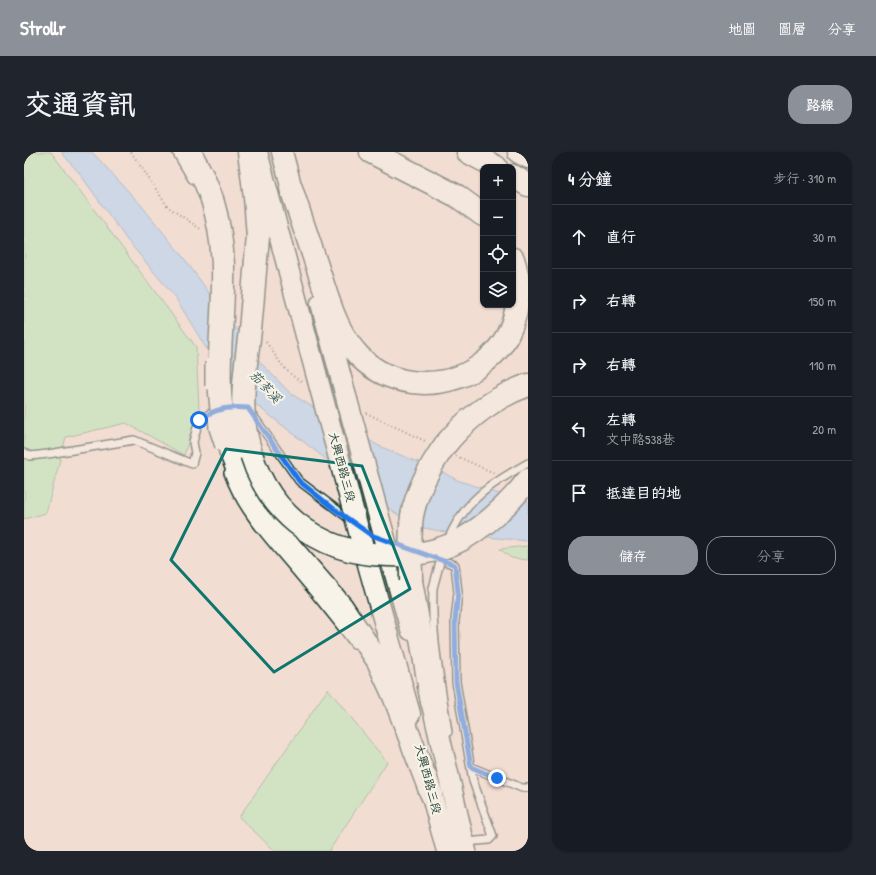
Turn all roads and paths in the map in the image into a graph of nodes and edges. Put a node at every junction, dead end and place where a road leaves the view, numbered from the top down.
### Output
1 (176, 152) edge
2 (190, 152) edge
3 (249, 152) edge
4 (257, 152) edge
5 (282, 152) edge
6 (371, 152) edge
7 (468, 152) edge
8 (519, 152) edge
9 (528, 157) edge
10 (490, 164) edge
11 (516, 178) edge
12 (528, 185) edge
13 (291, 188) junction
14 (204, 193) junction
15 (480, 213) edge
16 (516, 267) edge
17 (210, 351) dead end
18 (528, 385) edge
19 (24, 453) edge
20 (226, 459) junction
21 (528, 463) edge
22 (521, 476) edge
23 (395, 545) junction
24 (357, 649) dead end
25 (432, 702) junction
26 (449, 737) dead end
27 (451, 752) dead end
28 (471, 767) junction
29 (528, 788) edge
30 (429, 800) junction
31 (459, 849) edge
32 (444, 851) edge

1 - 14 lane
2 - 14 highway
3 - 22 highway, bridge
4 - 30 street, 大興西路三段, bridge
5 - 13 street, 大興西路三段
6 - 15 highway
7 - 10 highway
8 - 9 highway
11 - 12 highway
13 - 16 highway
13 - 23 street, 大興西路三段, bridge
14 - 20 highway, bridge
17 - 20 lane, bridge
18 - 25 highway, bridge
19 - 23 lane
20 - 24 lane
20 - 30 highway
21 - 22 lane
22 - 26 lane, bridge
23 - 25 street, 大興西路三段
23 - 28 lane
25 - 31 street, 大興西路三段
27 - 31 lane
28 - 29 lane
28 - 31 lane
30 - 31 street, 大興西路三段
30 - 32 lane

